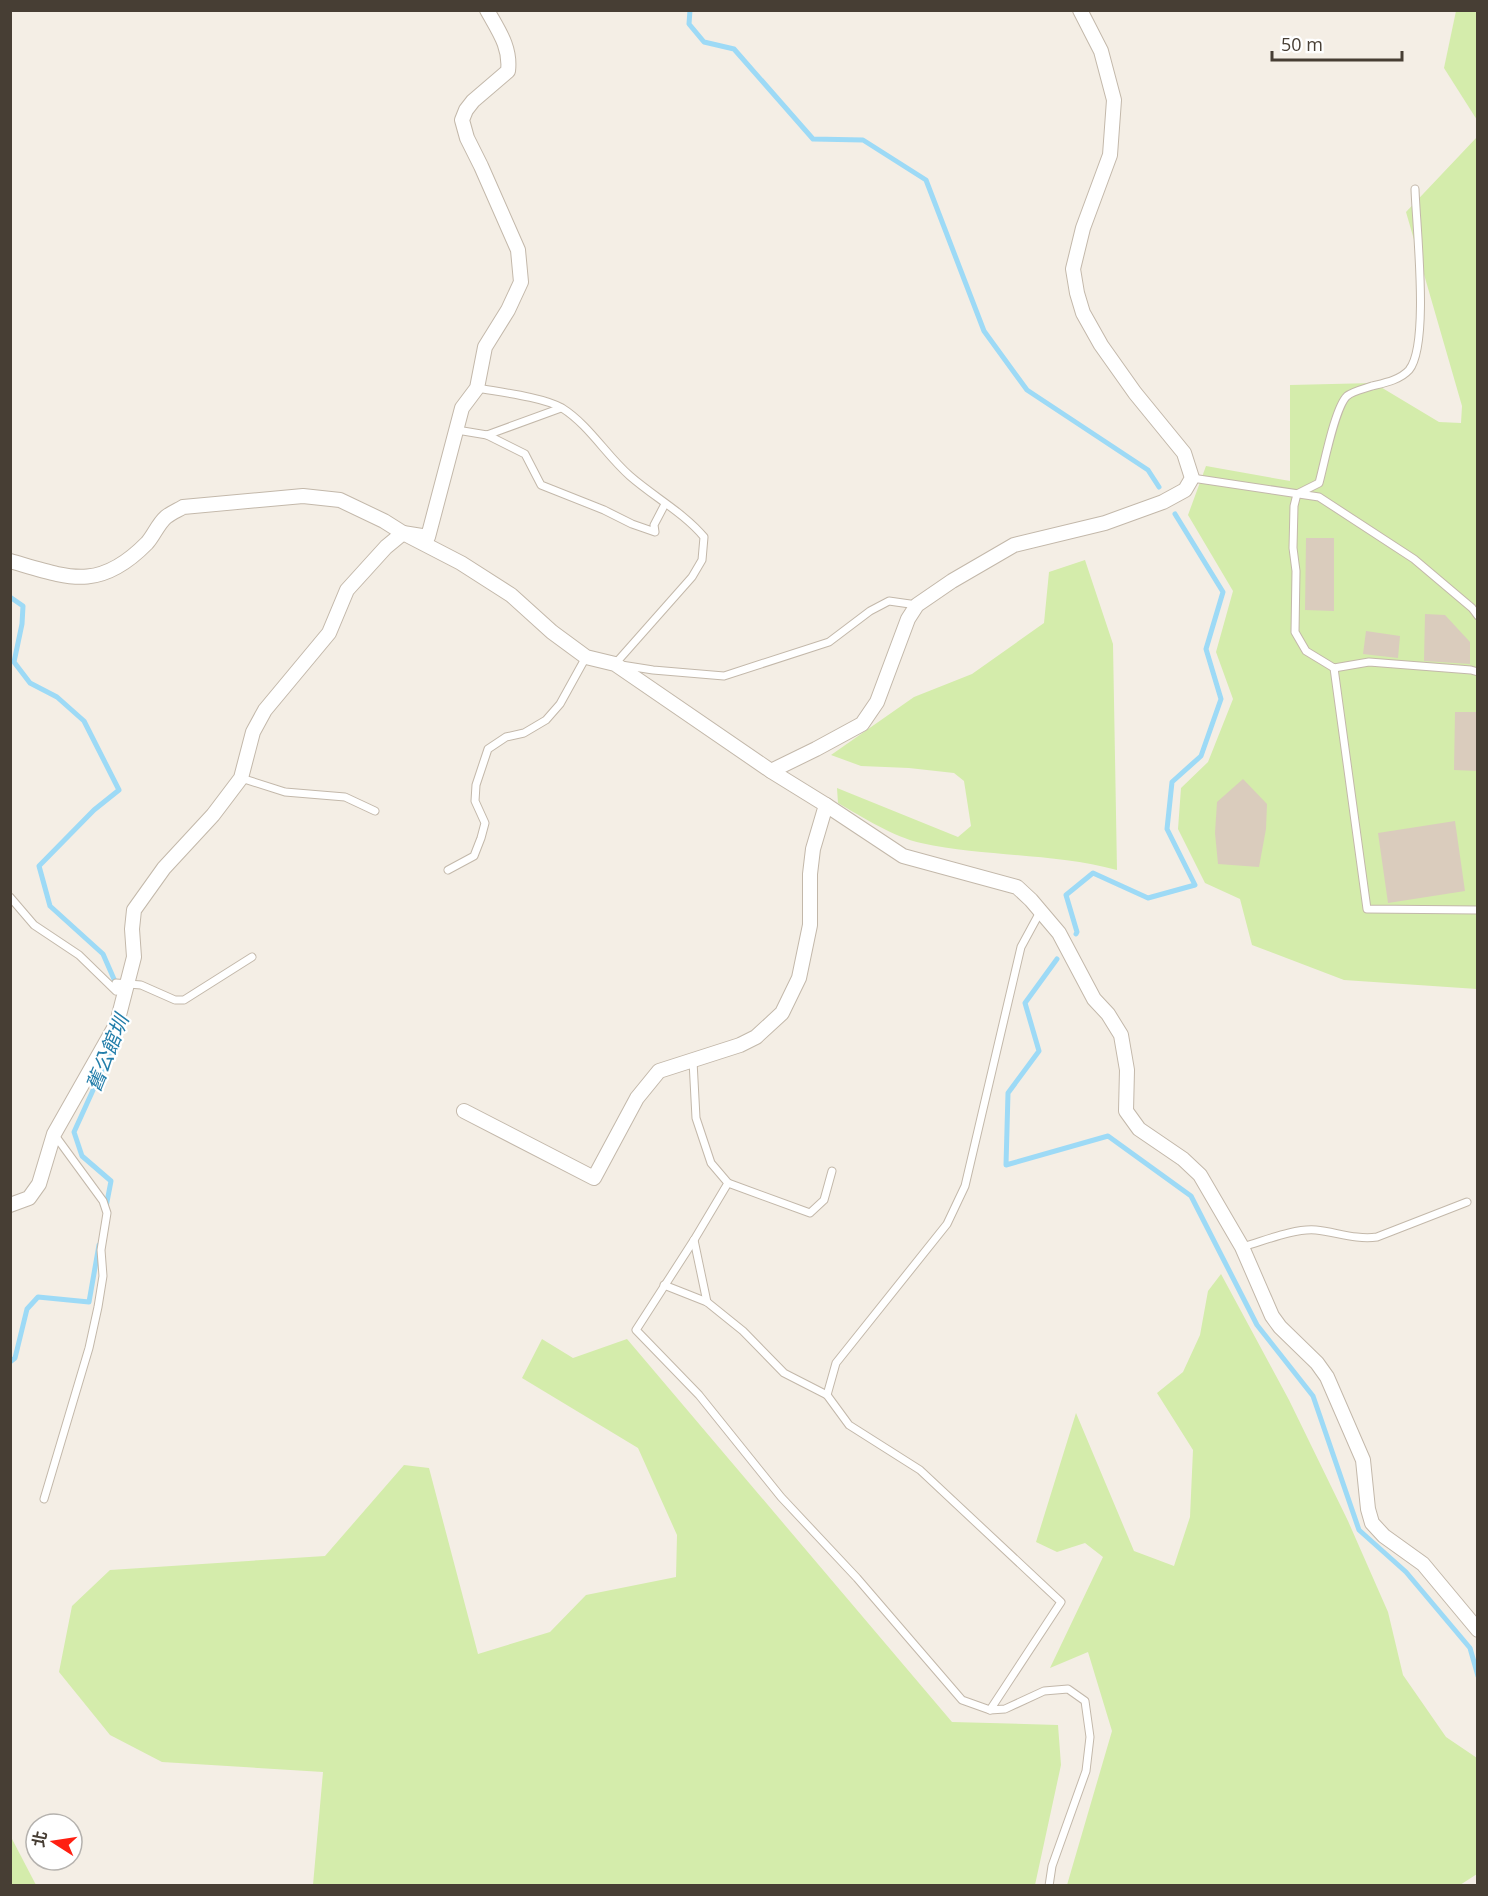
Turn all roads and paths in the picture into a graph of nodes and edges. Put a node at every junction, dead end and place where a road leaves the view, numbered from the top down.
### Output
1 (487, 10) edge
2 (1080, 10) edge
3 (1414, 189) dead end
4 (477, 388) junction
5 (561, 408) junction
6 (457, 430) junction
7 (487, 435) junction
8 (1192, 477) junction
9 (1298, 494) junction
10 (665, 504) junction
11 (403, 533) junction
12 (10, 561) edge
13 (917, 604) junction
14 (1475, 606) edge
15 (1478, 616) edge
16 (586, 657) junction
17 (615, 664) junction
18 (1334, 668) junction
19 (1478, 672) edge
20 (771, 771) junction
21 (241, 778) junction
22 (826, 805) junction
23 (375, 811) dead end
24 (448, 870) dead end
25 (10, 897) edge
26 (1478, 910) edge
27 (1040, 912) junction
28 (252, 957) dead end
29 (126, 985) junction
30 (693, 1060) junction
31 (464, 1110) dead end
32 (54, 1134) junction
33 (832, 1171) dead end
34 (728, 1183) junction
35 (1467, 1202) dead end
36 (10, 1205) edge
37 (694, 1240) junction
38 (1242, 1247) junction
39 (664, 1286) junction
40 (707, 1302) junction
41 (827, 1395) junction
42 (44, 1499) dead end
43 (1478, 1630) edge
44 (990, 1710) junction
45 (1049, 1886) edge

1 - 4 street
2 - 8 street
3 - 9 lane
4 - 5 lane
4 - 6 street
5 - 7 lane
5 - 10 lane
6 - 7 lane
6 - 11 street
7 - 10 lane
8 - 9 lane
8 - 13 street
9 - 14 lane
9 - 18 lane
10 - 17 lane
11 - 12 street
11 - 16 street
11 - 21 street
13 - 17 lane
13 - 20 street
14 - 15 lane
16 - 17 street
16 - 24 lane
17 - 20 street
18 - 19 lane
18 - 26 lane
20 - 22 street
21 - 23 lane
21 - 29 street
22 - 27 street
22 - 30 street
25 - 29 lane
27 - 38 street
27 - 41 lane
28 - 29 lane
29 - 32 street
30 - 31 street
30 - 34 lane
32 - 36 street
32 - 42 lane
33 - 34 lane
34 - 37 lane
35 - 38 lane
37 - 39 lane
37 - 40 lane
38 - 43 street
39 - 40 lane
39 - 44 lane
40 - 41 lane
41 - 44 lane
44 - 45 lane

